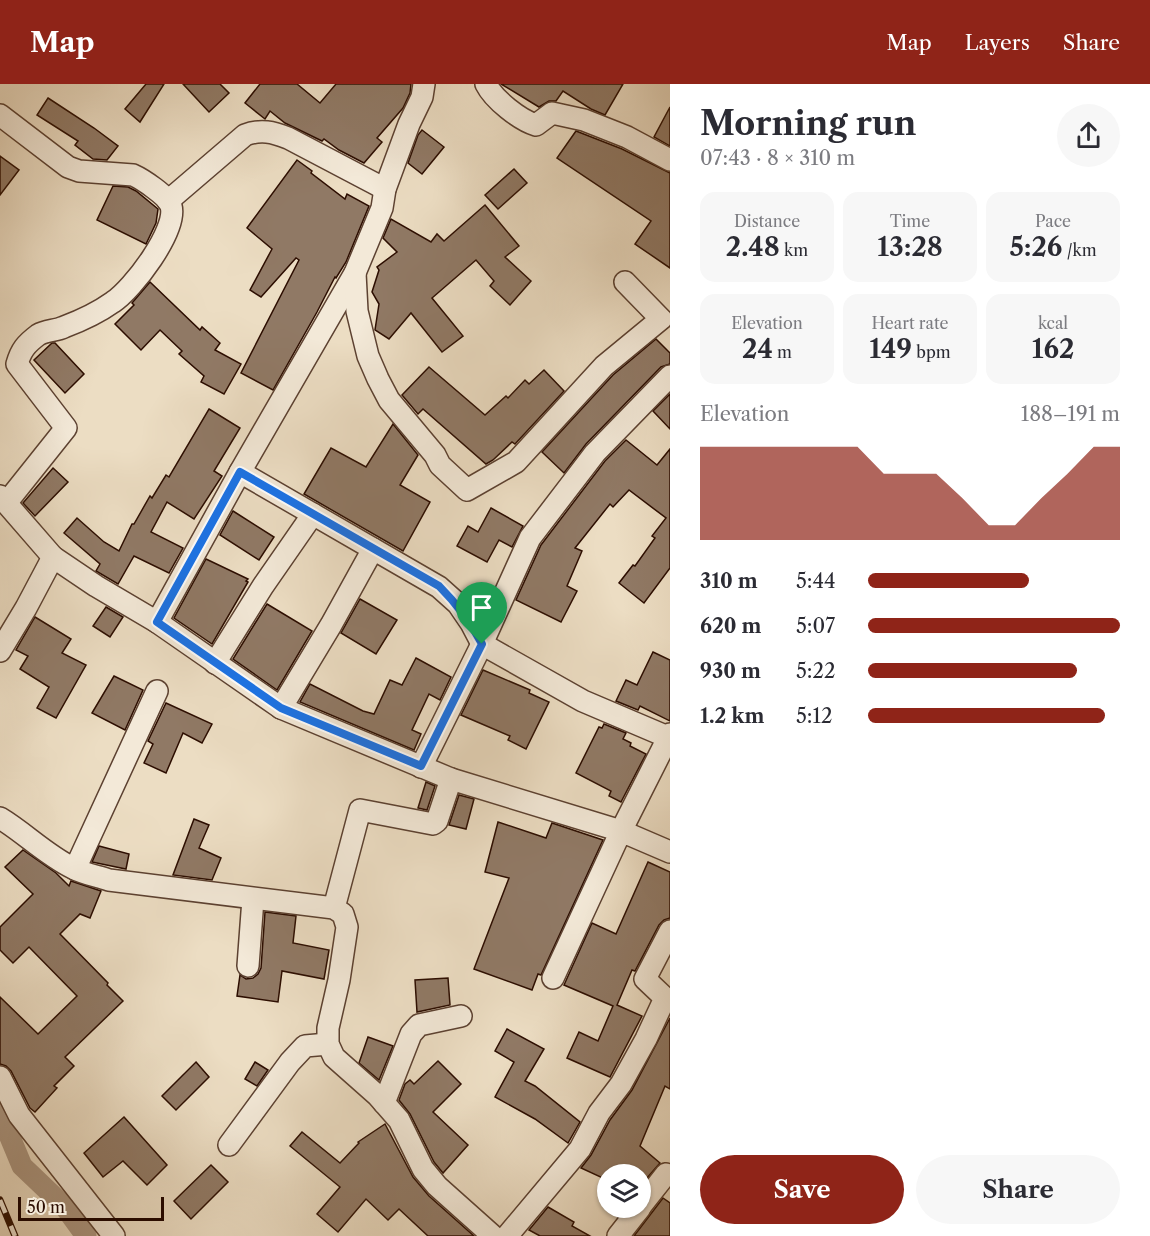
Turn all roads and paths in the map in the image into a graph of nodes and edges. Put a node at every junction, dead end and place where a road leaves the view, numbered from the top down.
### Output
1 (424, 84) edge
2 (486, 84) edge
3 (0, 115) edge
4 (670, 160) edge
5 (385, 189) junction
6 (168, 201) junction
7 (355, 273) junction
8 (625, 282) dead end
9 (670, 376) edge
10 (240, 472) junction
11 (3, 499) edge
12 (312, 514) junction
13 (373, 549) junction
14 (53, 557) junction
15 (157, 622) junction
16 (482, 644) junction
17 (0, 651) edge
18 (215, 663) junction
19 (157, 691) dead end
20 (281, 708) junction
21 (670, 736) edge
22 (421, 766) junction
23 (451, 779) junction
24 (0, 818) edge
25 (621, 831) junction
26 (670, 852) edge
27 (75, 869) junction
28 (253, 899) junction
29 (334, 908) junction
30 (670, 931) edge
31 (248, 966) dead end
32 (554, 978) dead end
33 (461, 1016) dead end
34 (328, 1044) junction
35 (0, 1077) edge
36 (384, 1103) junction
37 (230, 1145) dead end
38 (666, 1174) dead end
39 (651, 1193) edge
40 (632, 1218) edge
41 (518, 1233) edge
42 (114, 1236) edge
43 (493, 1236) edge
44 (618, 1236) edge

1 - 5 street
2 - 4 street
3 - 6 street
5 - 6 street
5 - 7 street
6 - 11 street
7 - 8 street
7 - 10 street
9 - 16 street
10 - 12 street
10 - 15 street
11 - 14 street
12 - 13 street
12 - 18 street
13 - 16 street
13 - 20 street
14 - 15 street
14 - 17 street
15 - 18 street
16 - 21 street
16 - 22 street
18 - 20 street
19 - 27 street
20 - 22 street
21 - 25 street
22 - 23 street
23 - 25 street
23 - 29 street
24 - 27 street
25 - 26 street
25 - 32 street
27 - 28 street
28 - 29 street
28 - 31 street
29 - 34 street
30 - 41 street
33 - 36 street
34 - 36 street
34 - 37 street
35 - 42 street
36 - 43 street
38 - 39 street
40 - 44 street

